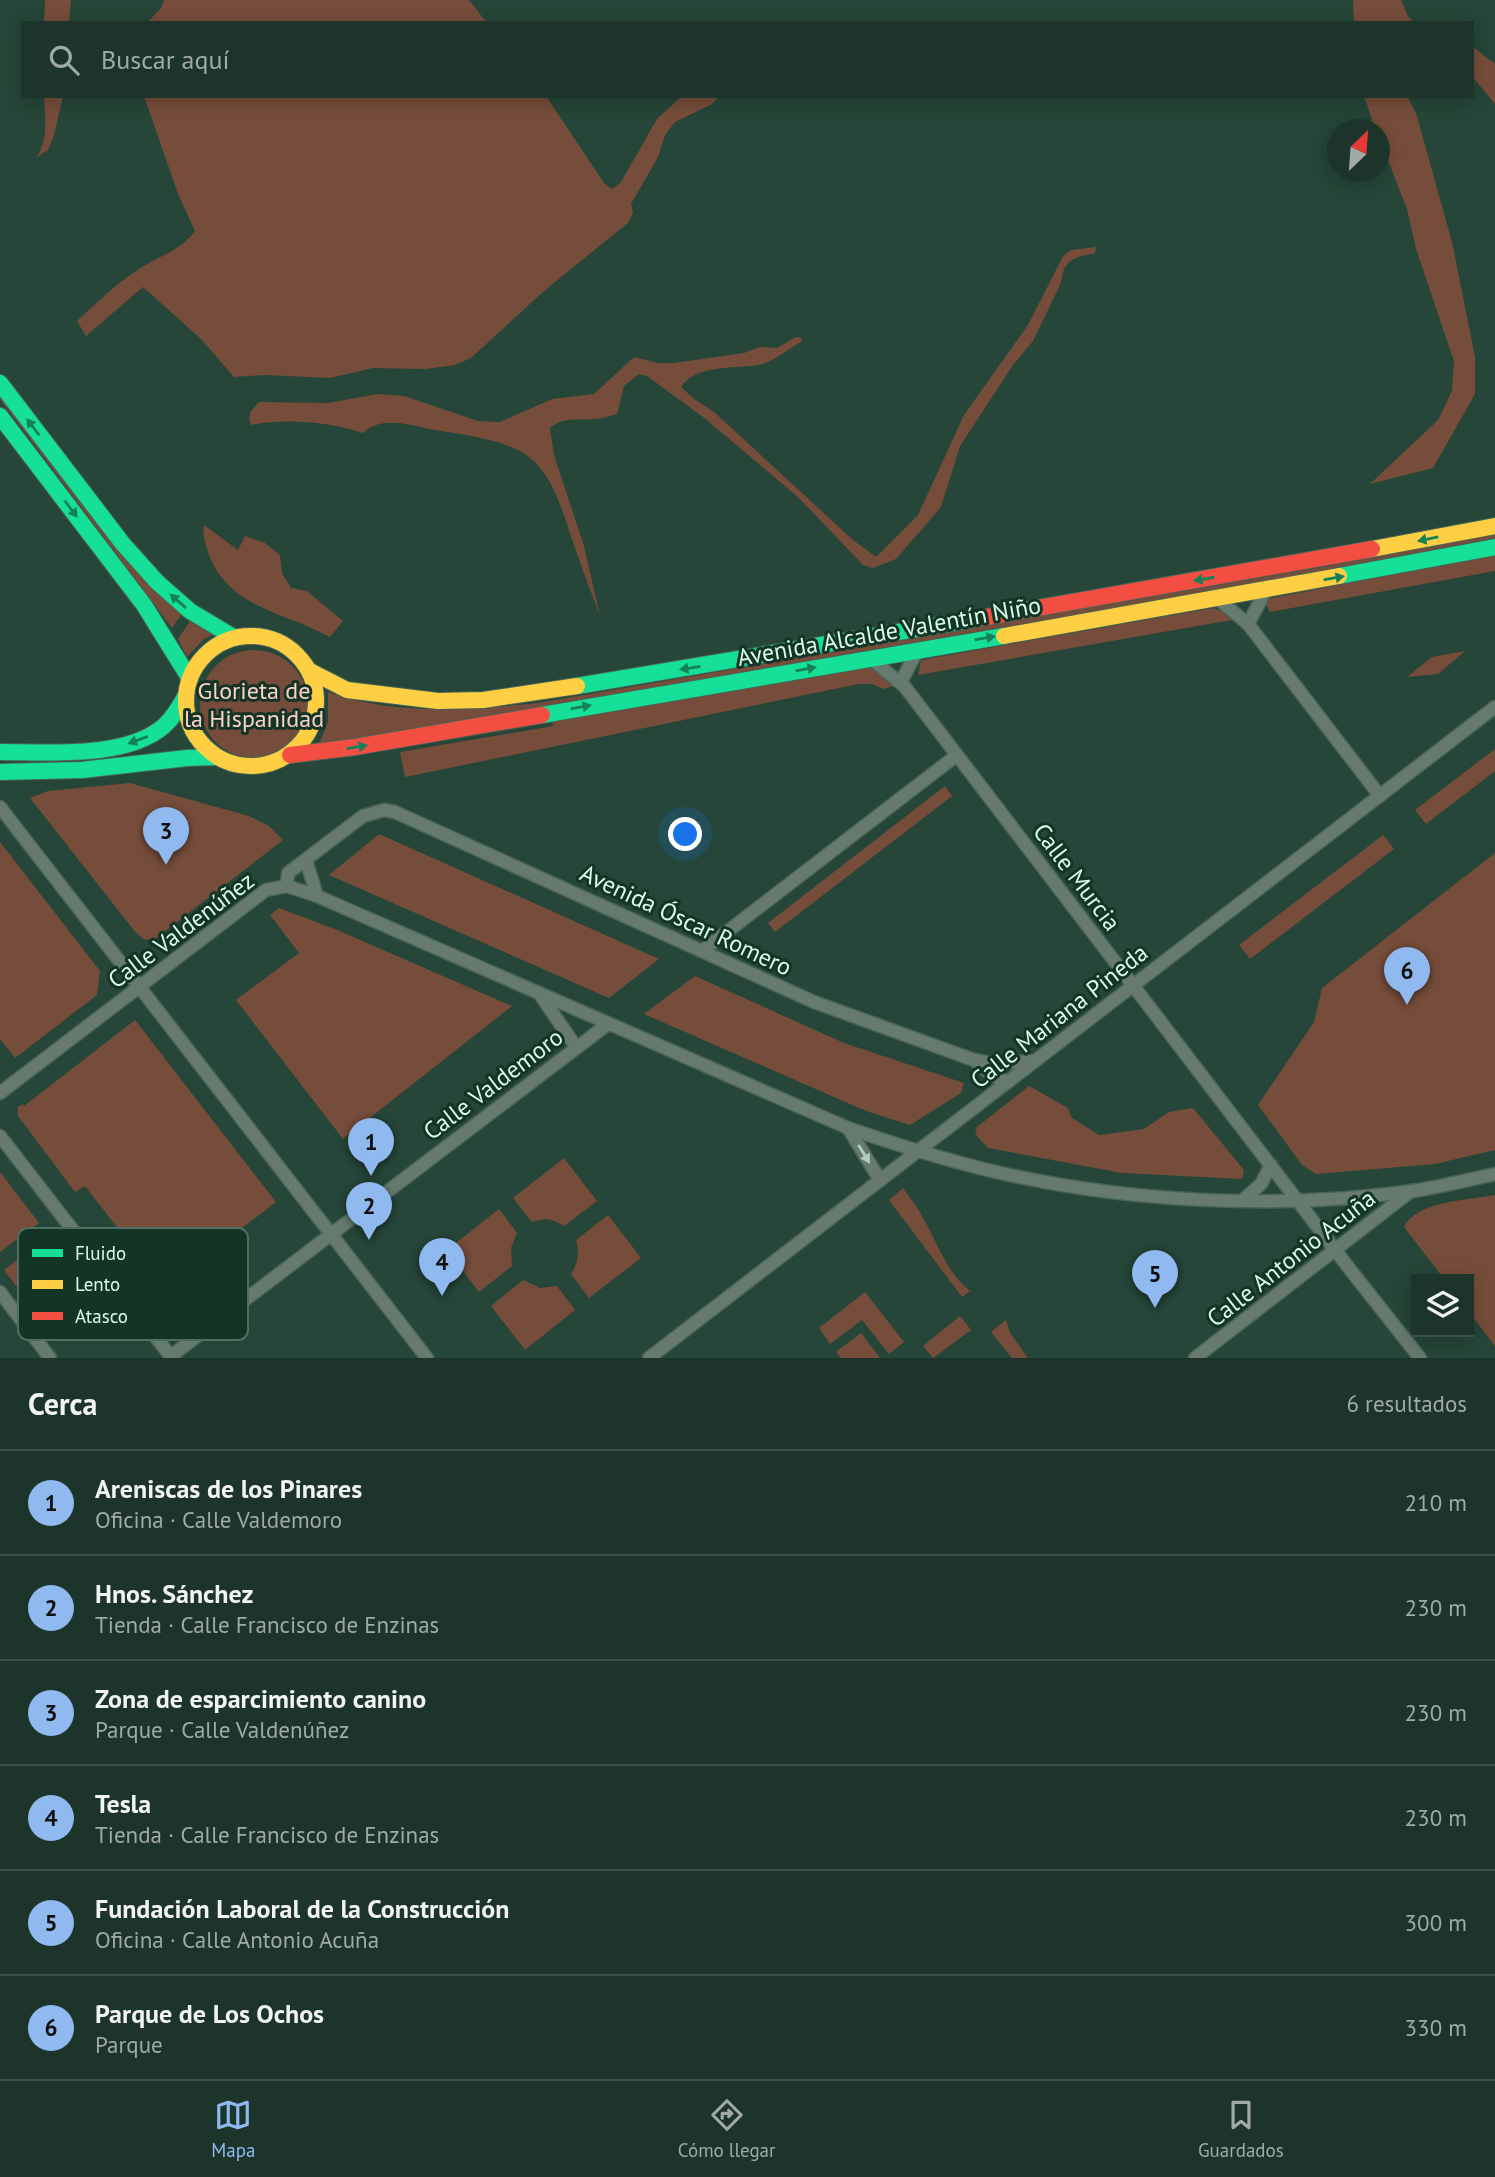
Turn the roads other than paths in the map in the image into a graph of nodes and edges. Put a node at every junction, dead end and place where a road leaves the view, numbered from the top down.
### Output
1 (0, 383) edge
2 (0, 415) edge
3 (1495, 526) edge
4 (1495, 547) edge
5 (1266, 590) junction
6 (1219, 598) junction
7 (1248, 624) junction
8 (235, 638) junction
9 (918, 649) junction
10 (870, 657) junction
11 (310, 671) junction
12 (901, 682) junction
13 (188, 687) junction
14 (1495, 707) edge
15 (0, 752) edge
16 (290, 755) junction
17 (957, 755) junction
18 (217, 757) junction
19 (0, 772) edge
20 (19, 772) junction
21 (0, 785) edge
22 (1380, 796) junction
23 (0, 807) edge
24 (384, 810) joint
25 (306, 860) junction
26 (287, 886) junction
27 (317, 895) junction
28 (702, 951) junction
29 (1133, 985) junction
30 (138, 987) junction
31 (539, 993) junction
32 (608, 1024) junction
33 (576, 1047) junction
34 (1036, 1060) junction
35 (978, 1064) junction
36 (996, 1064) junction
37 (1008, 1082) junction
38 (0, 1093) edge
39 (983, 1101) junction
40 (848, 1128) junction
41 (0, 1136) edge
42 (917, 1152) junction
43 (1271, 1165) junction
44 (1495, 1174) edge
45 (880, 1180) junction
46 (1412, 1191) junction
47 (1243, 1200) junction
48 (1297, 1200) junction
49 (72, 1228) edge
50 (331, 1234) junction
51 (1335, 1250) junction
52 (0, 1292) edge
53 (248, 1298) edge
54 (18, 1318) edge
55 (33, 1340) edge
56 (159, 1340) edge
57 (194, 1340) edge
58 (44, 1356) edge
59 (172, 1357) edge
60 (427, 1358) edge
61 (649, 1358) edge
62 (1195, 1358) edge
63 (1420, 1358) edge

8 -> 1 main road
2 -> 13 main road
3 -> 11 main road, Avenida Alcalde Valentín Niño
5 -> 4 main road, Avenida Alcalde Valentín Niño
5 - 6 main road, Avenida Alcalde Valentín Niño
5 - 7 street
6 - 7 street
9 -> 6 main road, Avenida Alcalde Valentín Niño
7 - 22 street
8 - 11 main road
8 - 13 main road
9 - 10 main road, Avenida Alcalde Valentín Niño
9 - 12 street
10 - 12 street, Calle Murcia
16 -> 10 main road, Avenida Alcalde Valentín Niño
11 - 16 main road
12 - 17 street, Calle Murcia
13 -> 15 main road
13 - 18 main road
14 - 22 street, Calle Mariana Pineda
16 - 18 main road
17 - 28 street
17 - 29 street, Calle Murcia
18 - 20 main road
19 - 20 main road
20 - 21 street
22 - 29 street, Calle Mariana Pineda
23 - 30 street
24 - 25 street, Calle Valdenúñez
24 - 28 street, Avenida Óscar Romero
25 - 26 street, Calle Valdenúñez
25 - 27 street
26 - 27 street
26 - 30 street, Calle Valdenúñez
27 - 31 street
28 - 35 street, Avenida Óscar Romero
29 - 34 street, Calle Mariana Pineda
29 - 43 street, Calle Murcia
30 - 38 street, Calle Valdenúñez
30 - 50 street
31 - 32 street
31 - 33 street
32 - 33 street, Calle Valdemoro
32 - 40 street
33 - 50 street, Calle Valdemoro
34 - 36 street, Avenida Óscar Romero
34 - 37 street, Calle Mariana Pineda
35 - 36 street, Avenida Óscar Romero
35 - 37 street, Avenida Óscar Romero
35 - 39 street
36 - 37 street
37 - 39 street, Calle Mariana Pineda
39 - 42 street, Calle Mariana Pineda
40 - 42 street
40 -> 45 street
41 - 49 street
42 - 45 street, Calle Mariana Pineda
42 - 47 street
43 - 47 street
43 - 48 street, Calle Murcia
44 - 46 street
45 - 61 street, Calle Mariana Pineda
46 - 48 street
46 - 51 street, Calle Antonio Acuña
47 - 48 street
48 - 51 street, Calle Murcia
50 - 53 street, Calle Valdemoro
50 - 60 street
51 - 62 street, Calle Antonio Acuña
51 - 63 street, Calle Murcia
52 - 54 street
55 - 58 street
56 - 59 street
57 - 59 street, Calle Valdemoro

